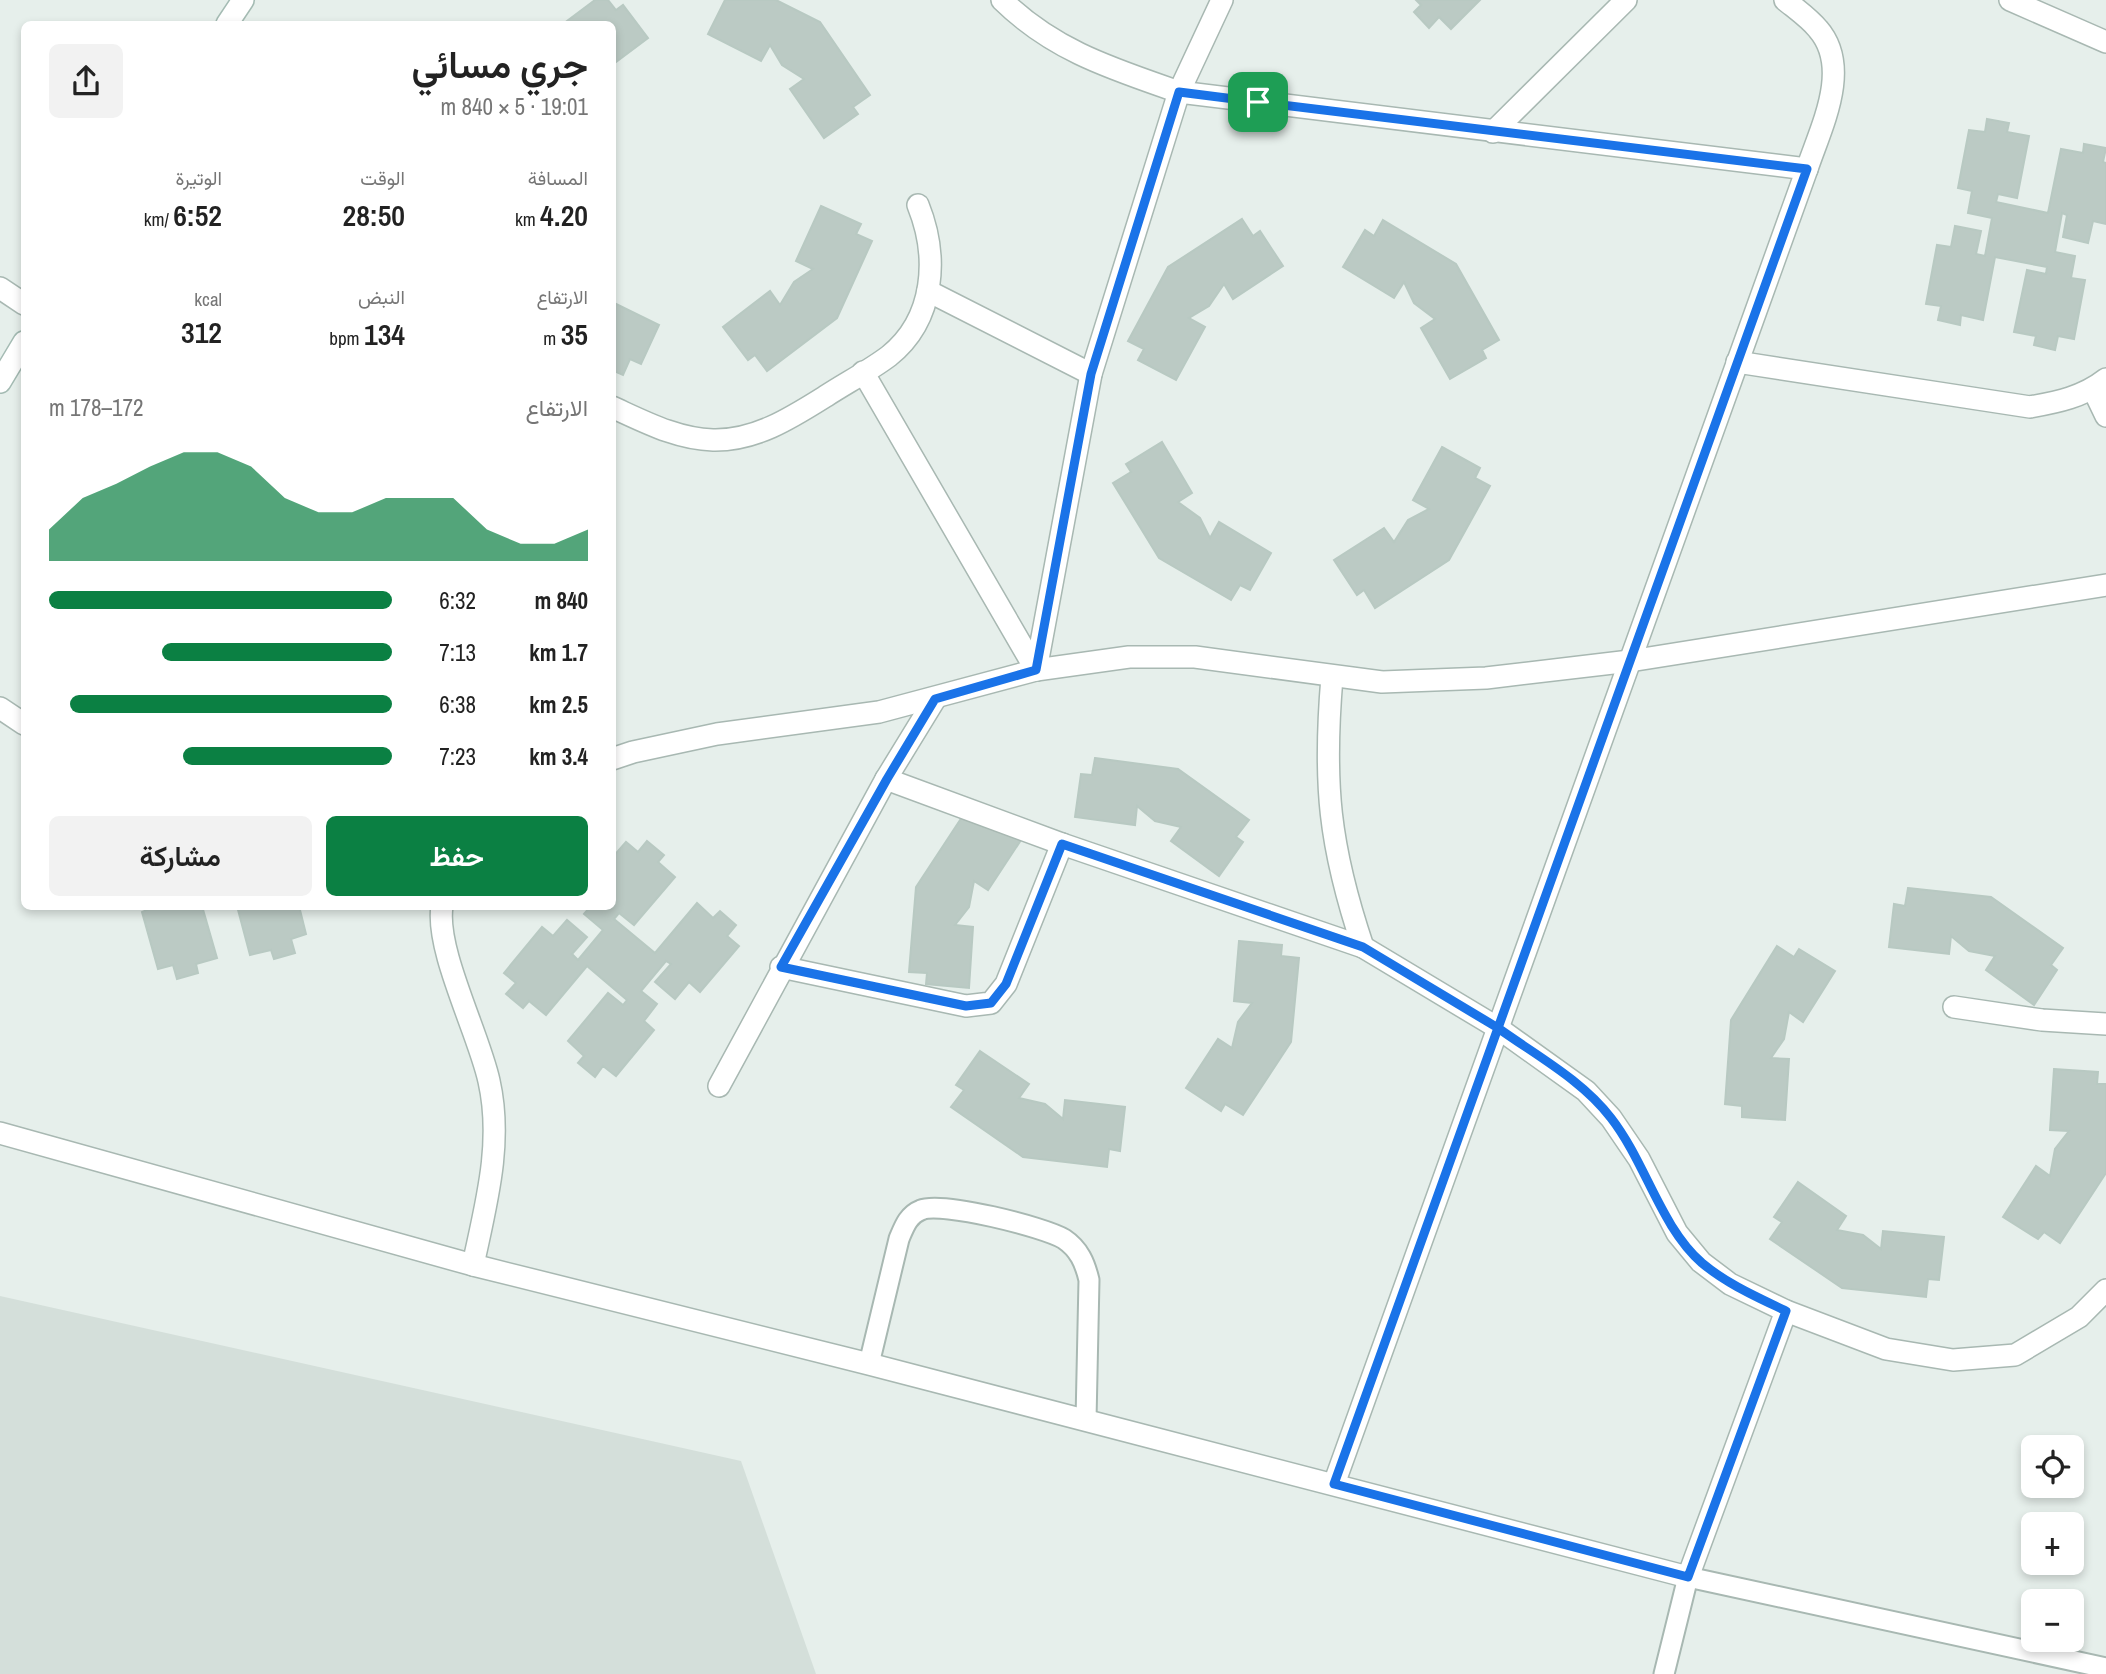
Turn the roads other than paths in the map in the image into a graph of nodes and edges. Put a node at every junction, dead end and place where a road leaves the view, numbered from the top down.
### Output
1 (243, 0) edge
2 (1002, 0) edge
3 (1222, 0) edge
4 (1626, 0) edge
5 (1785, 0) edge
6 (2010, 0) edge
7 (229, 21) edge
8 (2106, 43) edge
9 (1179, 92) junction
10 (1493, 132) junction
11 (1807, 169) junction
12 (918, 205) dead end
13 (0, 288) edge
14 (928, 291) junction
15 (21, 302) edge
16 (21, 347) edge
17 (1737, 362) junction
18 (863, 372) junction
19 (1091, 374) junction
20 (0, 382) edge
21 (2099, 384) edge
22 (616, 409) edge
23 (2106, 416) edge
24 (2106, 585) edge
25 (1630, 661) junction
26 (1036, 670) junction
27 (1332, 677) junction
28 (935, 699) junction
29 (0, 708) edge
30 (21, 722) edge
31 (616, 758) edge
32 (887, 779) junction
33 (1062, 844) junction
34 (442, 910) edge
35 (1363, 947) junction
36 (781, 967) junction
37 (1954, 1007) dead end
38 (2106, 1024) edge
39 (1498, 1028) junction
40 (719, 1086) dead end
41 (0, 1133) edge
42 (473, 1265) junction
43 (2106, 1290) edge
44 (1786, 1311) junction
45 (869, 1364) junction
46 (1086, 1420) junction
47 (1334, 1484) junction
48 (1688, 1577) junction
49 (2095, 1669) edge
50 (1664, 1674) edge

1 - 7 street
2 - 9 street
3 - 9 street
4 - 10 street
5 - 11 street
6 - 8 street
9 - 10 street
9 - 19 street
10 - 11 street
11 - 17 street
12 - 14 street
13 - 15 street
14 - 18 street
14 - 19 street
16 - 20 street
17 - 21 street
17 - 25 street
18 - 22 street
18 - 26 street
19 - 26 street
21 - 23 street
24 - 25 street
25 - 27 street
25 - 39 street
26 - 27 street
26 - 28 street
27 - 35 street
28 - 31 street
28 - 32 street
29 - 30 street
32 - 33 street
32 - 36 street
33 - 35 street
33 - 36 street
34 - 42 street
35 - 39 street
36 - 40 street
37 - 38 street
39 - 44 street
39 - 47 street
41 - 42 street
42 - 45 street
43 - 44 street
44 - 48 street
45 - 46 street
45 - 46 lane
46 - 47 street
47 - 48 street
48 - 49 lane
48 - 50 lane

